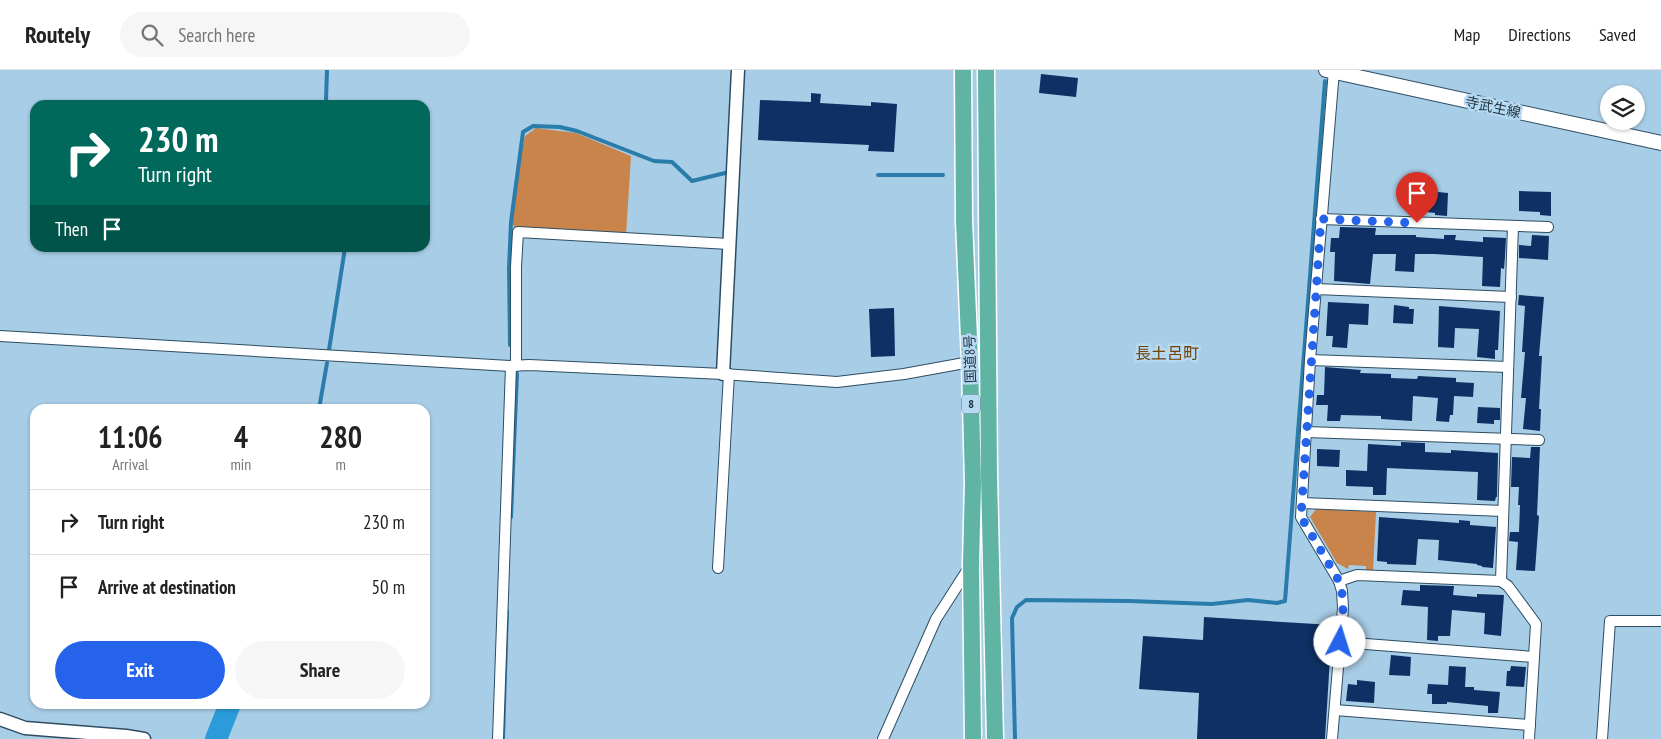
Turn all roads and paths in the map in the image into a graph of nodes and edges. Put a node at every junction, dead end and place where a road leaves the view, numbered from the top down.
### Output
1 (738, 70) edge
2 (962, 70) edge
3 (986, 70) edge
4 (1331, 71) edge
5 (1661, 143) edge
6 (1321, 219) junction
7 (1513, 226) junction
8 (1548, 227) dead end
9 (729, 244) junction
10 (1316, 289) junction
11 (1511, 297) junction
12 (0, 336) edge
13 (1310, 360) junction
14 (970, 362) junction
15 (514, 366) junction
16 (1508, 367) junction
17 (726, 374) junction
18 (1306, 432) junction
19 (1506, 439) junction
20 (1539, 440) dead end
21 (1302, 503) junction
22 (1503, 511) junction
23 (971, 565) junction
24 (718, 568) dead end
25 (1339, 581) junction
26 (1501, 581) junction
27 (1661, 621) edge
28 (1340, 642) junction
29 (1534, 657) junction
30 (1335, 710) junction
31 (0, 719) edge
32 (1530, 725) junction
33 (144, 739) edge
34 (498, 739) edge
35 (884, 739) edge
36 (973, 739) edge
37 (995, 739) edge
38 (1332, 739) edge
39 (1529, 739) edge
40 (1602, 739) edge

1 - 9 street
2 - 14 highway, 国道8号 / 8
3 - 37 highway, 国道8号 / 8
4 - 5 main road, 寺武生線
4 - 6 street
6 - 7 street
6 - 10 street
7 - 8 street
7 - 11 street
9 - 15 street
9 - 17 street
10 - 11 street
10 - 13 street
11 - 16 street
12 - 15 street
13 - 16 street
13 - 18 street
14 - 17 street
14 - 23 highway, 国道8号 / 8
15 - 17 street
15 - 34 street
16 - 19 street
17 - 24 street
18 - 19 street
18 - 21 street
19 - 20 street
19 - 22 street
21 - 22 street
21 - 25 street
22 - 26 street
23 - 35 street
23 - 36 highway, 国道8号 / 8
25 - 26 street
25 - 28 street
26 - 29 street
27 - 40 street
28 - 29 street
28 - 30 street
29 - 32 street
30 - 32 street
30 - 38 street
31 - 33 street
32 - 39 street

